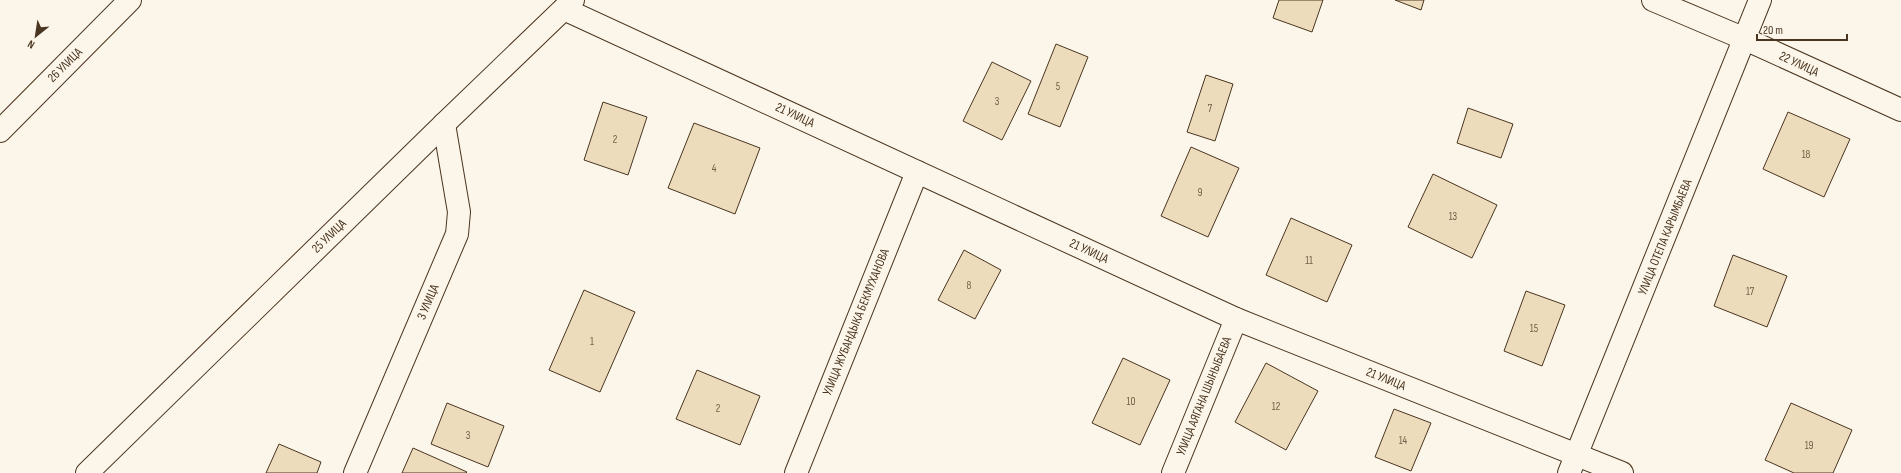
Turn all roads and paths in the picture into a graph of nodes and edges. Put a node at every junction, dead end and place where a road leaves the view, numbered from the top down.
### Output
1 (130, 0) edge
2 (1653, 0) edge
3 (1760, 0) edge
4 (568, 4) edge
5 (1745, 38) junction
6 (1901, 110) edge
7 (444, 124) junction
8 (0, 131) edge
9 (917, 172) junction
10 (1236, 319) junction
11 (1572, 464) edge
12 (87, 473) edge
13 (355, 473) edge
14 (796, 473) edge
15 (1173, 473) edge
16 (1622, 473) edge

1 - 8 street, 26 УЛИЦА
2 - 5 street, 22 УЛИЦА
3 - 5 street, УЛИЦА ОТЕПА КАРЫМБАЕВА
4 - 7 street, 25 УЛИЦА
4 - 9 street, 21 УЛИЦА
5 - 6 street, 22 УЛИЦА
5 - 11 street, УЛИЦА ОТЕПА КАРЫМБАЕВА
7 - 12 street, 25 УЛИЦА
7 - 13 street, 3 УЛИЦА
9 - 10 street, 21 УЛИЦА
9 - 14 street, УЛИЦА ЖУБАНДЫКА БЕКМУХАНОВА
10 - 11 street, 21 УЛИЦА
10 - 15 street, УЛИЦА АЯГАНА ШЫНЫБАЕВА
11 - 16 street, 21 УЛИЦА

